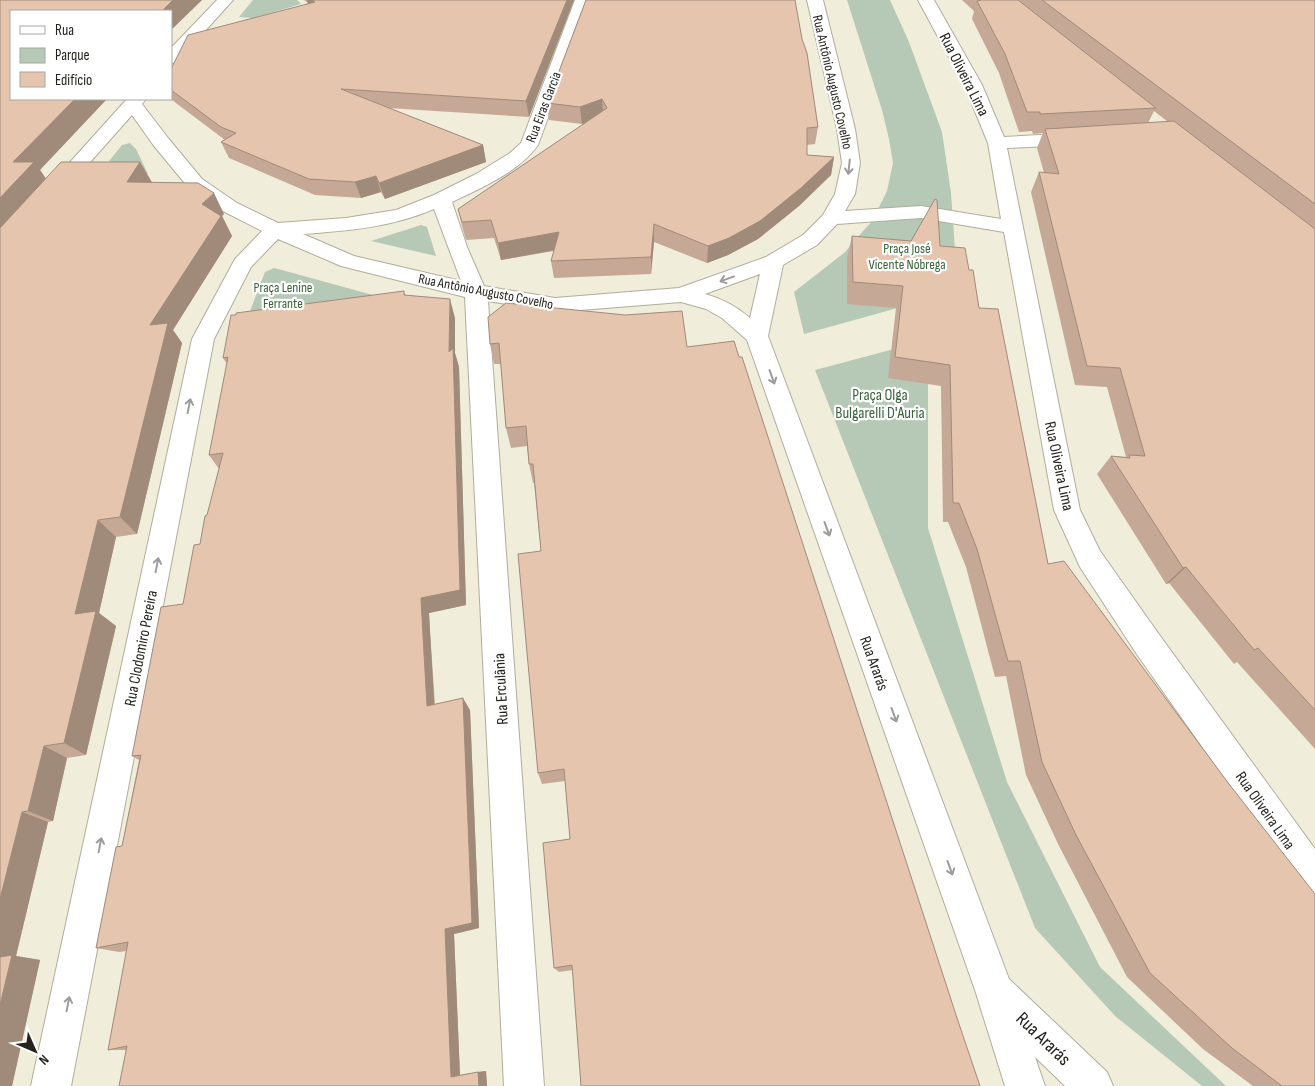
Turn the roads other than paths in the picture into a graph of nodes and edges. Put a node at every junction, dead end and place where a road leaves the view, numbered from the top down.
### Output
1 (225, 0) edge
2 (583, 0) edge
3 (815, 0) edge
4 (926, 0) edge
5 (214, 36) edge
6 (185, 44) junction
7 (172, 57) edge
8 (135, 101) edge
9 (1092, 138) edge
10 (997, 143) junction
11 (441, 199) junction
12 (40, 206) edge
13 (831, 218) junction
14 (1013, 227) junction
15 (275, 230) junction
16 (773, 262) junction
17 (476, 292) junction
18 (681, 295) junction
19 (757, 336) junction
20 (1315, 878) edge
21 (994, 990) junction
22 (51, 1086) edge
23 (524, 1086) edge
24 (1025, 1086) edge
25 (1093, 1086) edge

1 - 6 street
2 - 11 street, Rua Eiras Garcia
3 -> 13 street, Rua Antônio Augusto Covelho
4 - 10 street, Rua Oliveira Lima
5 - 6 street
6 - 7 street
8 - 12 street
8 - 15 street, Rua Antônio Augusto Covelho
9 - 10 street
10 - 14 street, Rua Oliveira Lima
11 - 15 street, Rua Eiras Garcia
11 - 17 street
13 - 14 street
13 - 16 street, Rua Antônio Augusto Covelho
14 - 20 street, Rua Oliveira Lima
15 - 17 street, Rua Antônio Augusto Covelho
22 -> 15 street, Rua Clodomiro Pereira
16 -> 18 street, Rua Antônio Augusto Covelho
16 - 19 street
17 - 18 street, Rua Antônio Augusto Covelho
17 - 23 street, Rua Erculânia
18 - 19 street, Rua Ararás
19 -> 21 street, Rua Ararás
21 - 24 street, Rua Ararás
21 - 25 street, Rua Ararás

